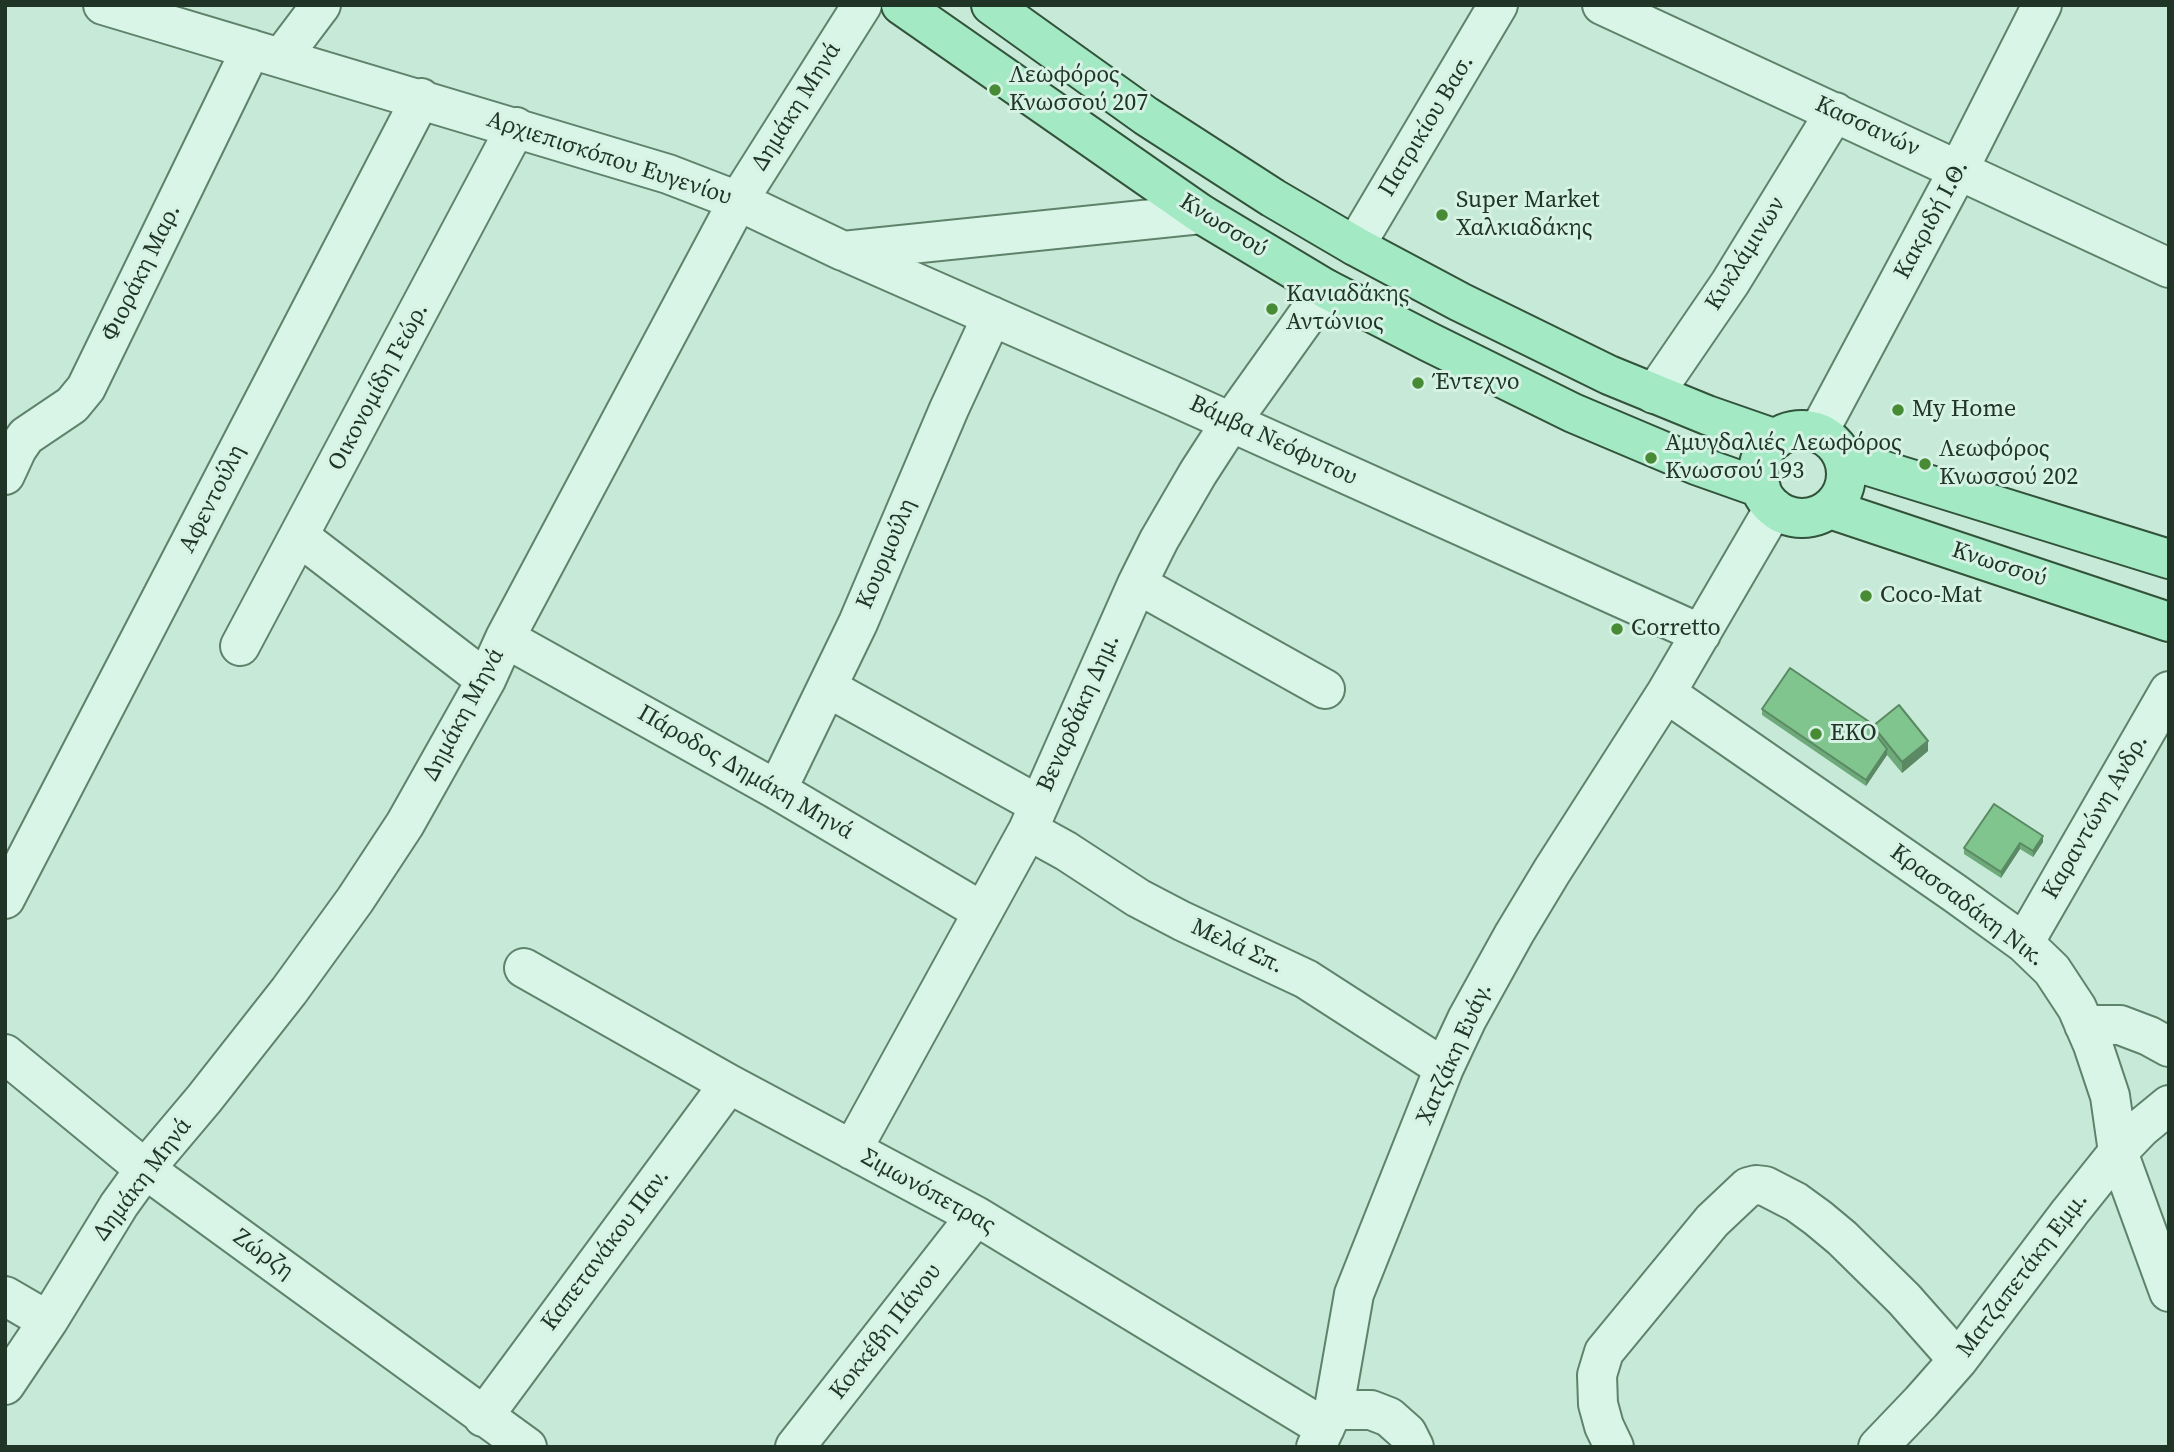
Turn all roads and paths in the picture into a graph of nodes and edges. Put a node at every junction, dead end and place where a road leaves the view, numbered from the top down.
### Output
1 (103, 5) edge
2 (321, 5) edge
3 (862, 5) edge
4 (901, 5) edge
5 (991, 5) edge
6 (1498, 5) edge
7 (1602, 5) edge
8 (2042, 5) edge
9 (266, 53) junction
10 (421, 99) junction
11 (1835, 112) junction
12 (516, 127) junction
13 (1959, 169) junction
14 (738, 201) junction
15 (1201, 214) junction
16 (1355, 246) junction
17 (843, 251) junction
18 (2169, 268) edge
19 (1326, 289) junction
20 (992, 316) junction
21 (1654, 394) junction
22 (1231, 422) junction
23 (1776, 439) junction
24 (1831, 446) junction
25 (5, 475) edge
26 (1767, 498) junction
27 (1830, 509) junction
28 (300, 537) junction
29 (2169, 559) edge
30 (1136, 584) junction
31 (2169, 622) edge
32 (1701, 634) junction
33 (505, 638) junction
34 (240, 646) dead end
35 (486, 680) junction
36 (828, 688) junction
37 (1325, 689) dead end
38 (2169, 691) edge
39 (1666, 693) junction
40 (777, 790) junction
41 (1033, 817) junction
42 (5, 899) edge
43 (983, 912) junction
44 (2024, 943) junction
45 (524, 968) dead end
46 (2084, 1025) junction
47 (2169, 1047) edge
48 (5, 1054) edge
49 (1444, 1068) junction
50 (730, 1084) junction
51 (2169, 1105) edge
52 (852, 1150) junction
53 (2118, 1152) junction
54 (145, 1169) junction
55 (976, 1216) junction
56 (2169, 1292) edge
57 (5, 1296) edge
58 (48, 1321) junction
59 (1958, 1360) junction
60 (5, 1385) edge
61 (484, 1417) junction
62 (1325, 1426) edge
63 (1889, 1442) edge
64 (527, 1447) edge
65 (795, 1447) edge
66 (1414, 1447) edge
67 (1614, 1447) edge

1 - 9 street, Αρχιεπισκόπου Ευγενίου
2 - 9 street, Φιοράκη Μαρ.
3 - 14 street, Δημάκη Μηνά
4 - 15 main road, Κνωσσού
5 - 16 main road, Κνωσσού
6 - 16 street, Πατρικίου Βασ.
7 - 11 street, Κασσανών
8 - 13 street, Κακριδή Ι.Θ.
9 - 10 street, Αρχιεπισκόπου Ευγενίου
9 - 25 street, Φιοράκη Μαρ.
10 - 12 street, Αρχιεπισκόπου Ευγενίου
10 - 42 street, Αφεντούλη
11 - 13 street, Κασσανών
11 - 21 street, Κυκλάμινων
12 - 14 street, Αρχιεπισκόπου Ευγενίου
12 - 28 street, Οικονομίδη Γεώρ.
13 - 18 street, Κασσανών
13 - 24 street, Κακριδή Ι.Θ.
14 - 17 street, Αρχιεπισκόπου Ευγενίου
14 - 33 street, Δημάκη Μηνά
15 - 17 street
15 - 19 main road, Κνωσσού
16 - 21 main road, Κνωσσού
17 - 20 street, Βάμβα Νεόφυτου
19 - 22 street, Βεναρδάκη Δημ.
19 - 26 main road, Κνωσσού
20 - 22 street, Βάμβα Νεόφυτου
20 - 36 street, Κουρμούλη
21 - 23 main road, Κνωσσού
22 - 30 street, Βεναρδάκη Δημ.
22 - 32 street, Βάμβα Νεόφυτου
23 - 24 main road
23 - 26 main road
24 - 27 main road
24 - 29 main road
26 - 27 main road
26 - 32 street, Χατζάκη Ευάγ.
27 - 31 main road, Κνωσσού
28 - 34 street, Οικονομίδη Γεώρ.
28 - 35 street
30 - 37 street
30 - 41 street, Βεναρδάκη Δημ.
32 - 39 street, Χατζάκη Ευάγ.
33 - 35 street, Δημάκη Μηνά
33 - 40 street, Πάροδος Δημάκη Μηνά
35 - 54 street, Δημάκη Μηνά
36 - 40 street, Κουρμούλη
36 - 41 street, Μελά Σπ.
38 - 44 street, Καραντώνη Ανδρ.
39 - 44 street, Κρασσαδάκη Νικ.
39 - 49 street, Χατζάκη Ευάγ.
40 - 43 street, Πάροδος Δημάκη Μηνά
41 - 43 street, Βεναρδάκη Δημ.
41 - 49 street, Μελά Σπ.
43 - 52 street, Βεναρδάκη Δημ.
44 - 46 street, Κρασσαδάκη Νικ.
45 - 50 street, Σιμωνόπετρας
46 - 47 street
46 - 53 street, Κρασσαδάκη Νικ.
48 - 54 street, Ζώρζη
49 - 62 street, Χατζάκη Ευάγ.
50 - 52 street, Σιμωνόπετρας
50 - 61 street, Καπετανάκου Παν.
51 - 53 street, Ματζαπετάκη Εμμ.
52 - 55 street, Σιμωνόπετρας
53 - 56 street, Κρασσαδάκη Νικ.
53 - 59 street, Ματζαπετάκη Εμμ.
54 - 58 street, Δημάκη Μηνά
54 - 61 street, Ζώρζη
55 - 62 street, Σιμωνόπετρας
55 - 65 street, Κοκκέβη Πάνου
57 - 58 street
58 - 60 street, Δημάκη Μηνά
59 - 63 street, Ματζαπετάκη Εμμ.
59 - 67 street
61 - 64 street, Ζώρζη
62 - 66 street

